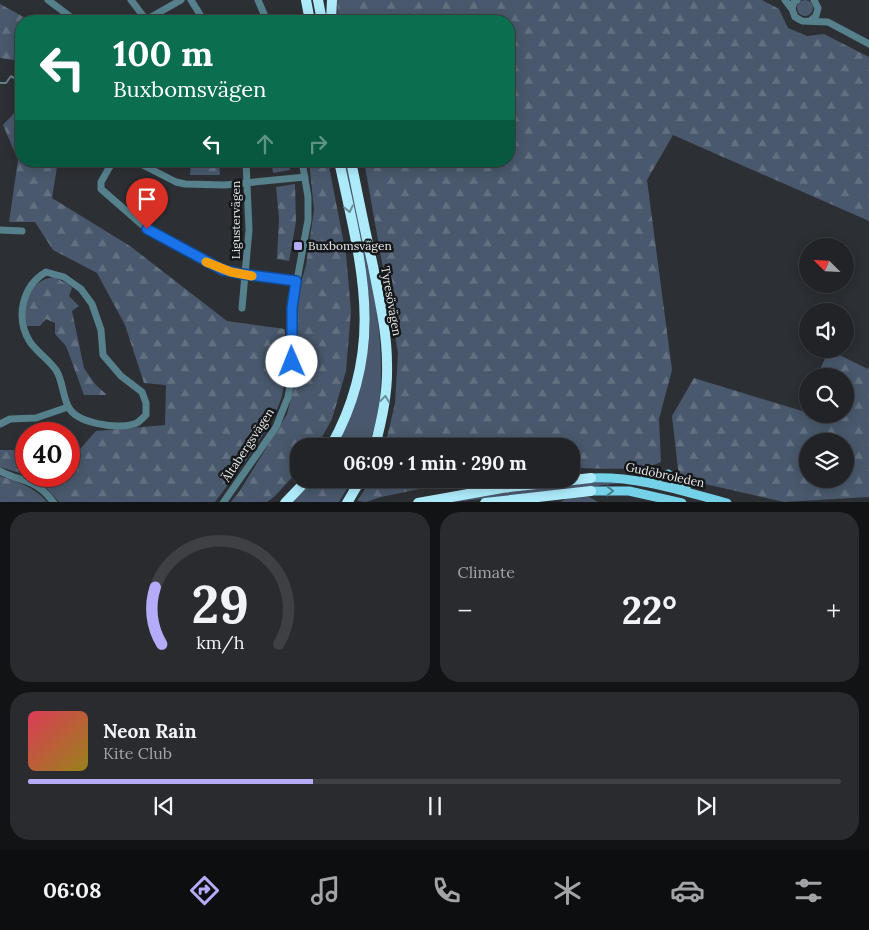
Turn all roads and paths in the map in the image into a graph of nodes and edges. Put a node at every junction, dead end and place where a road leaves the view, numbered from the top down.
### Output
1 (48, 0) edge
2 (131, 0) edge
3 (181, 0) edge
4 (191, 0) edge
5 (257, 0) edge
6 (306, 0) edge
7 (318, 0) edge
8 (332, 0) edge
9 (785, 0) edge
10 (796, 0) edge
11 (817, 3) edge
12 (792, 9) junction
13 (68, 15) edge
14 (142, 15) edge
15 (156, 15) edge
16 (200, 15) edge
17 (264, 15) edge
18 (309, 15) edge
19 (321, 15) edge
20 (331, 15) edge
21 (810, 21) junction
22 (828, 22) junction
23 (869, 44) edge
24 (110, 167) edge
25 (147, 167) edge
26 (246, 167) edge
27 (303, 167) edge
28 (340, 167) edge
29 (352, 167) edge
30 (305, 177) junction
31 (247, 184) junction
32 (0, 230) edge
33 (22, 231) dead end
34 (246, 275) junction
35 (296, 281) junction
36 (242, 308) dead end
37 (68, 407) junction
38 (0, 424) edge
39 (335, 438) edge
40 (377, 438) edge
41 (0, 471) edge
42 (668, 474) junction
43 (591, 478) joint
44 (615, 478) junction
45 (665, 486) junction
46 (299, 488) edge
47 (356, 488) edge
48 (591, 491) joint
49 (629, 491) junction
50 (700, 495) junction
51 (54, 502) edge
52 (223, 502) edge
53 (285, 502) edge
54 (347, 502) edge
55 (418, 502) edge
56 (485, 502) edge
57 (682, 502) edge
58 (727, 502) edge

1 - 13 street
2 - 14 street
3 - 15 street
4 - 16 street
5 - 17 street
6 - 18 highway
7 - 19 highway
8 - 20 highway
9 - 12 street
10 - 12 street
11 - 21 street
11 - 22 street
12 - 21 street
21 - 22 street
22 - 23 street
24 - 34 street
25 - 31 street
26 - 31 street, Ligustervägen
27 - 30 street, Ältabergsvägen
28 -> 39 highway, Tyresövägen
40 -> 29 highway, Tyresövägen
30 - 31 street
30 - 35 street, Ältabergsvägen
31 - 34 street, Ligustervägen
32 - 33 street
34 - 35 street
34 - 36 street, Ligustervägen
35 - 52 street, Ältabergsvägen
37 - 37 street
37 - 38 street
41 - 51 street
42 - 44 main road
42 - 45 main road
42 - 50 main road
43 - 44 main road, Gudöbroleden
43 - 55 highway, Gudöbroleden
44 - 45 main road, Gudöbroleden
45 - 49 main road
45 - 50 main road, Gudöbroleden
46 - 53 highway
47 - 54 highway
48 -> 49 main road, Gudöbroleden
48 - 56 highway, Gudöbroleden
49 - 57 main road, Gudöbroleden
50 - 58 main road, Gudöbroleden

